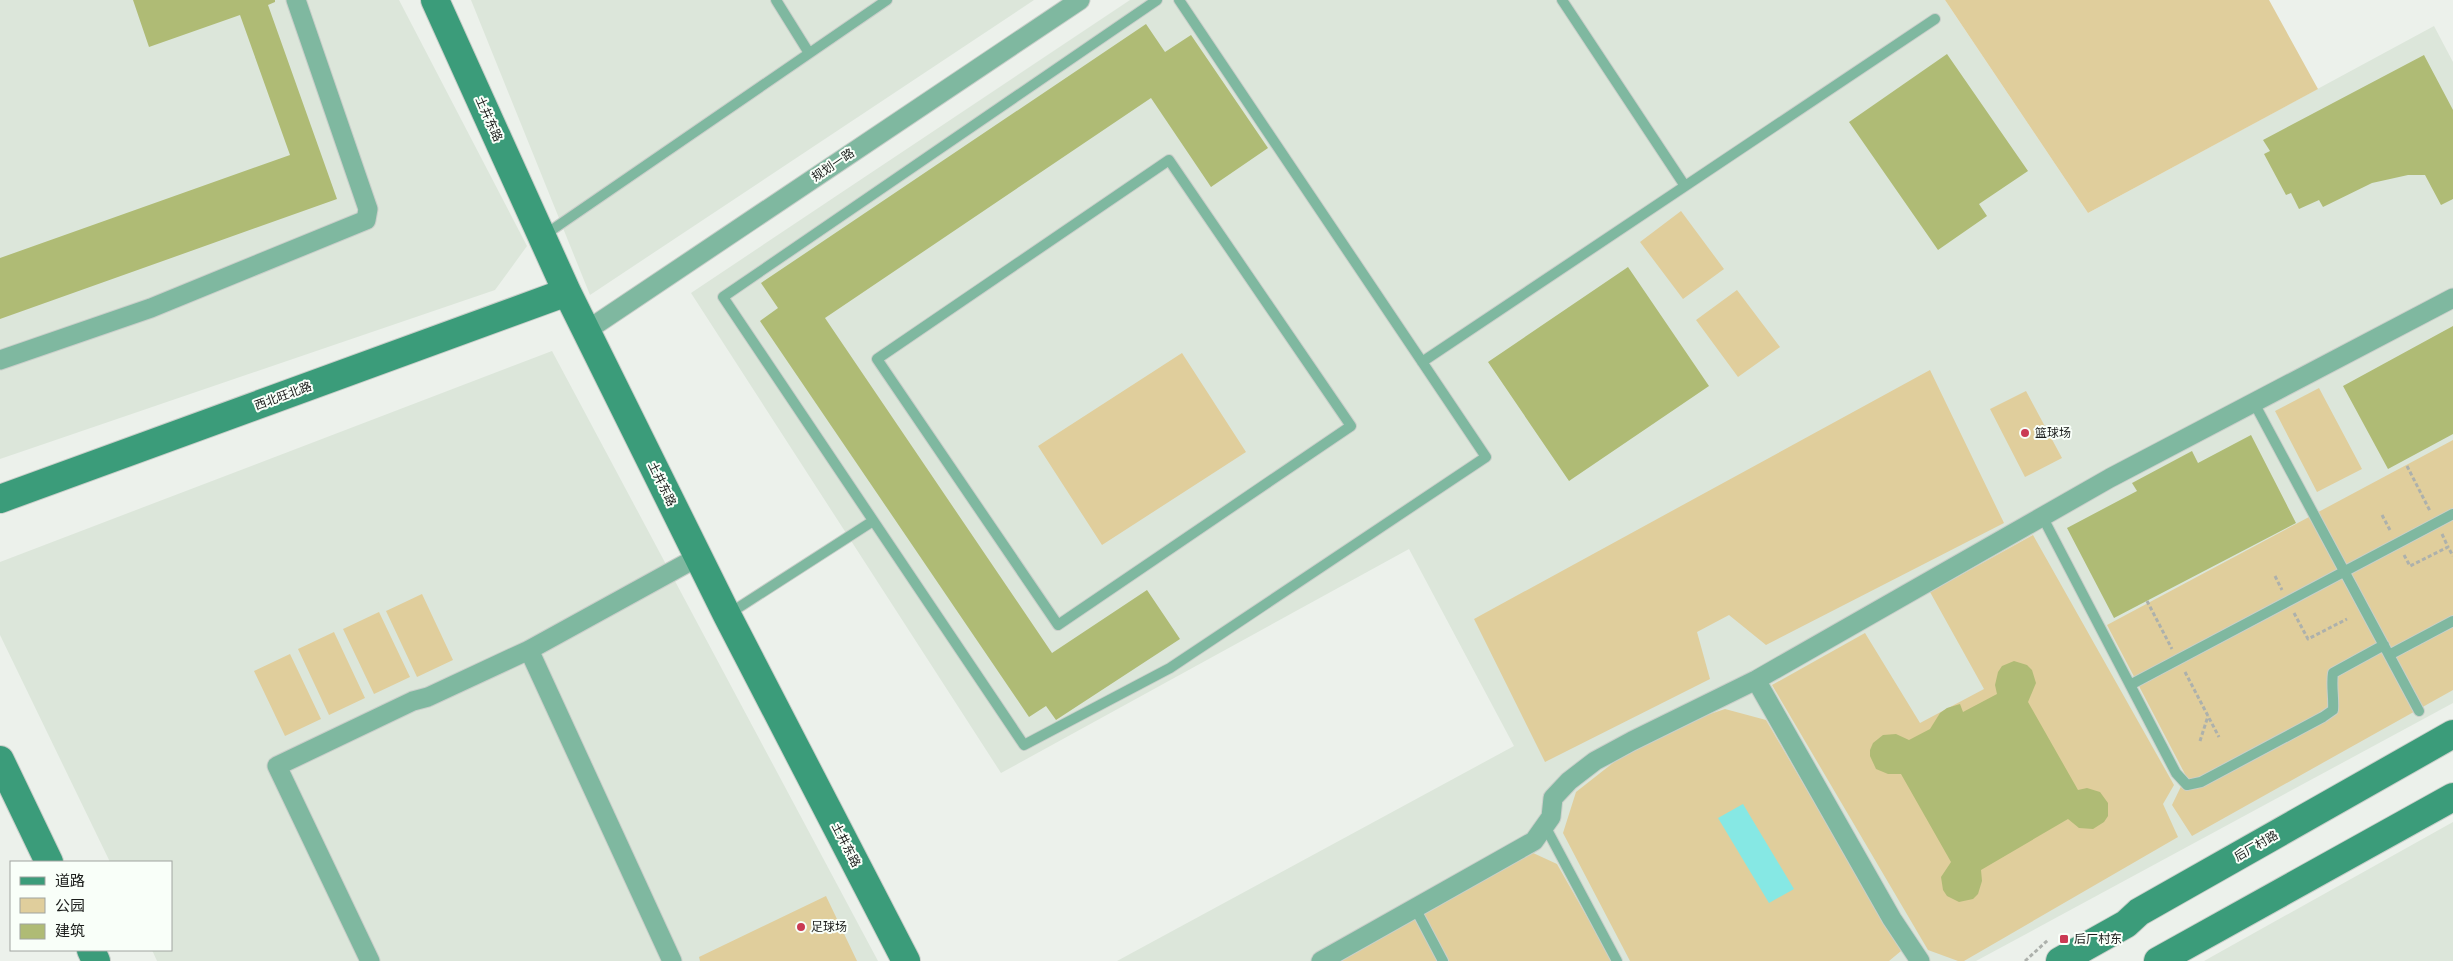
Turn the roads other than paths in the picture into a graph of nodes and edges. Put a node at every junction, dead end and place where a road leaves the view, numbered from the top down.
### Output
1 (296, 0) edge
2 (435, 0) edge
3 (776, 0) edge
4 (887, 0) edge
5 (1157, 0) edge
6 (1179, 0) edge
7 (1562, 0) edge
8 (1075, 1) edge
9 (1935, 19) dead end
10 (809, 53) junction
11 (1685, 186) junction
12 (542, 237) junction
13 (567, 292) junction
14 (2453, 298) edge
15 (586, 331) junction
16 (876, 359) joint
17 (0, 360) edge
18 (1422, 362) junction
19 (2253, 401) junction
20 (0, 499) edge
21 (2453, 514) edge
22 (2042, 516) junction
23 (873, 521) junction
24 (698, 557) junction
25 (2344, 572) junction
26 (727, 615) junction
27 (2453, 621) edge
28 (2384, 645) junction
29 (529, 650) junction
30 (2389, 655) junction
31 (1756, 680) junction
32 (2130, 685) junction
33 (2419, 711) dead end
34 (2453, 734) edge
35 (0, 760) edge
36 (2453, 797) edge
37 (1545, 826) junction
38 (49, 861) edge
39 (1415, 908) junction
40 (370, 961) edge
41 (672, 961) edge
42 (906, 961) edge
43 (1321, 961) edge
44 (1443, 961) edge
45 (1617, 961) edge
46 (1920, 961) edge
47 (2060, 961) edge
48 (2158, 961) edge

1 - 17 street
2 - 12 street, 土井东路
3 - 10 lane
4 - 10 lane
5 - 23 lane
6 - 18 lane
7 - 11 lane
8 - 15 street, 规划一路
9 - 11 lane
10 - 12 lane
11 - 18 lane
12 - 13 street, 土井东路
13 - 15 street, 土井东路
13 - 20 street, 西北旺北路
14 - 19 street
15 - 24 street, 土井东路
16 - 16 lane
18 - 23 lane
19 - 22 street
19 - 25 lane
21 - 25 lane
22 - 31 street
22 - 32 lane
23 - 26 lane
24 - 26 street, 土井东路
24 - 29 street
25 - 28 lane
25 - 32 lane
26 - 42 street, 土井东路
27 - 30 lane
28 - 30 lane
28 - 32 lane
29 - 40 street
29 - 41 street
30 - 33 lane
31 - 37 street
31 - 46 street
34 - 47 street, 后厂村路
35 - 38 street
36 - 48 street
37 - 39 street
37 - 45 lane
39 - 43 street
39 - 44 lane

